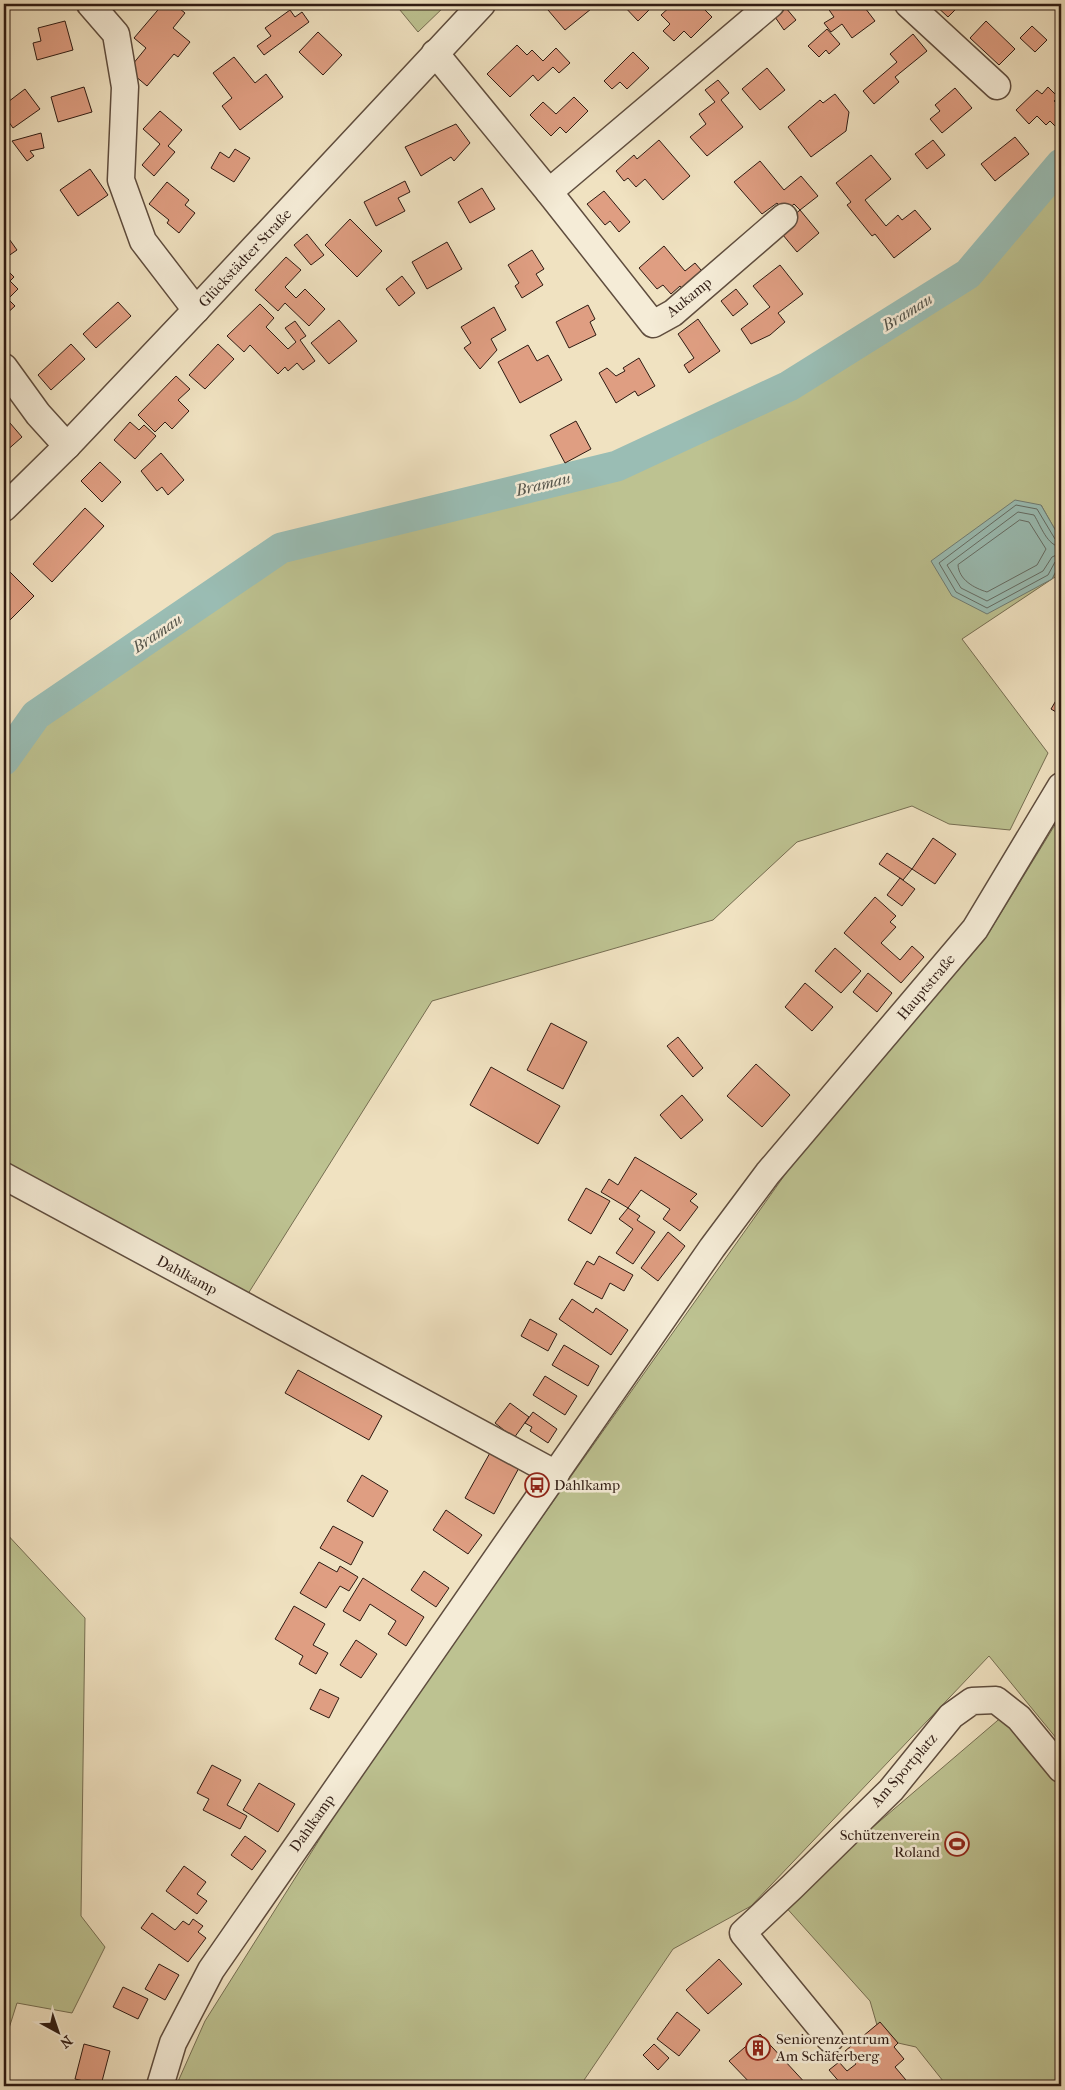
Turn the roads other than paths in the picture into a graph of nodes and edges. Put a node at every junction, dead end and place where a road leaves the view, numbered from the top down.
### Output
1 (90, 4) edge
2 (482, 4) edge
3 (771, 4) edge
4 (908, 4) edge
5 (435, 53) junction
6 (997, 86) dead end
7 (548, 192) junction
8 (784, 217) dead end
9 (196, 310) junction
10 (4, 367) edge
11 (67, 446) junction
12 (4, 508) edge
13 (1061, 786) edge
14 (768, 1173) joint
15 (4, 1176) edge
16 (556, 1474) junction
17 (1061, 1769) edge
18 (830, 2039) dead end
19 (160, 2086) edge

1 - 9 street
2 - 5 street, Glückstädter Straße
3 - 7 street
4 - 6 street
5 - 7 street, Aukamp
5 - 9 street, Glückstädter Straße
7 - 8 street, Aukamp
9 - 11 street, Glückstädter Straße
10 - 11 street
11 - 12 street, Glückstädter Straße
13 - 14 street, Hauptstraße
14 - 16 street, Dahlkamp
15 - 16 street, Dahlkamp
16 - 19 street, Dahlkamp
17 - 18 street, Am Sportplatz

